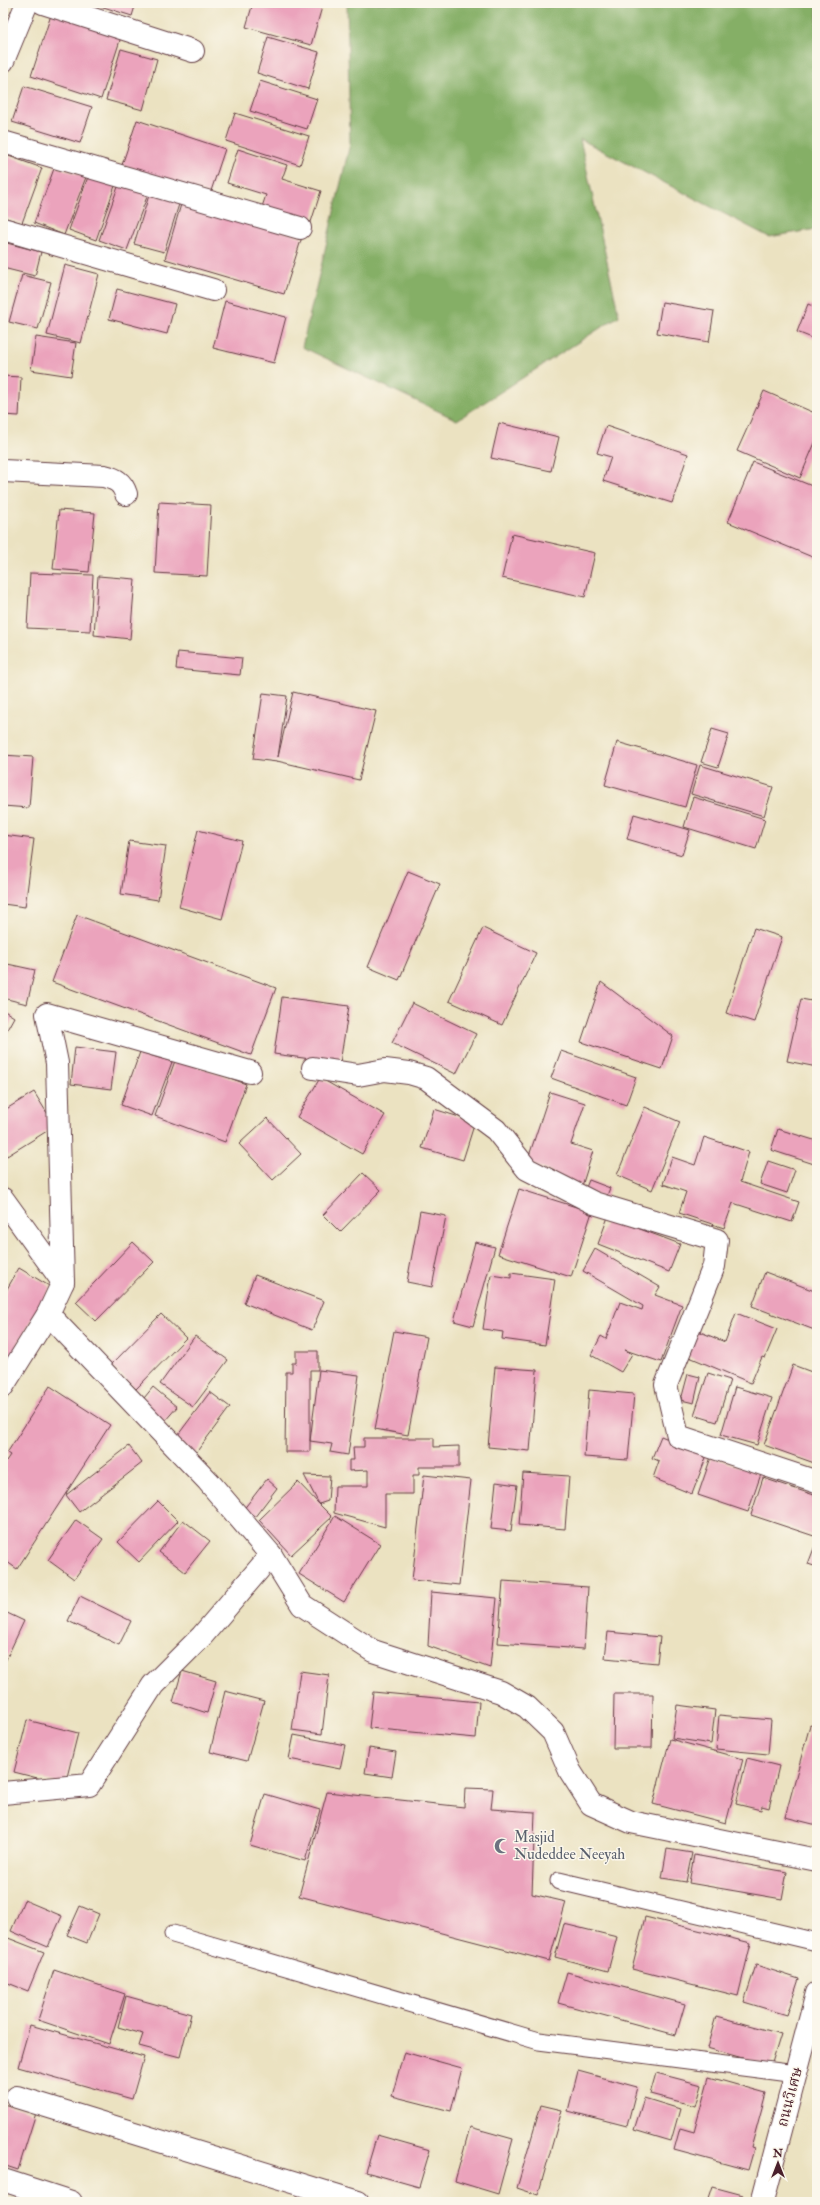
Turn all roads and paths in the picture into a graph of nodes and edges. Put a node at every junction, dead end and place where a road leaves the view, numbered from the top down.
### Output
1 (27, 3) edge
2 (43, 3) edge
3 (6, 50) edge
4 (193, 51) dead end
5 (3, 142) edge
6 (300, 228) dead end
7 (3, 229) edge
8 (213, 290) dead end
9 (3, 472) edge
10 (126, 494) dead end
11 (313, 1068) dead end
12 (250, 1072) dead end
13 (3, 1199) edge
14 (63, 1282) junction
15 (48, 1314) junction
16 (3, 1386) edge
17 (817, 1482) edge
18 (271, 1555) junction
19 (3, 1792) edge
20 (817, 1860) edge
21 (559, 1881) dead end
22 (173, 1934) dead end
23 (817, 1942) edge
24 (817, 1993) edge
25 (796, 2074) junction
26 (17, 2098) dead end
27 (3, 2180) edge
28 (71, 2202) edge
29 (355, 2202) edge
30 (762, 2202) edge

1 - 3 street
2 - 4 street
5 - 6 street
7 - 8 street
9 - 10 street
11 - 17 street
12 - 14 street
13 - 14 street
14 - 15 street
15 - 16 street
15 - 18 street
18 - 19 street
18 - 20 street
21 - 23 lane
22 - 25 lane
24 - 25 street, ถนนวิเศษ
25 - 30 street, ถนนวิเศษ
26 - 29 street
27 - 28 street

